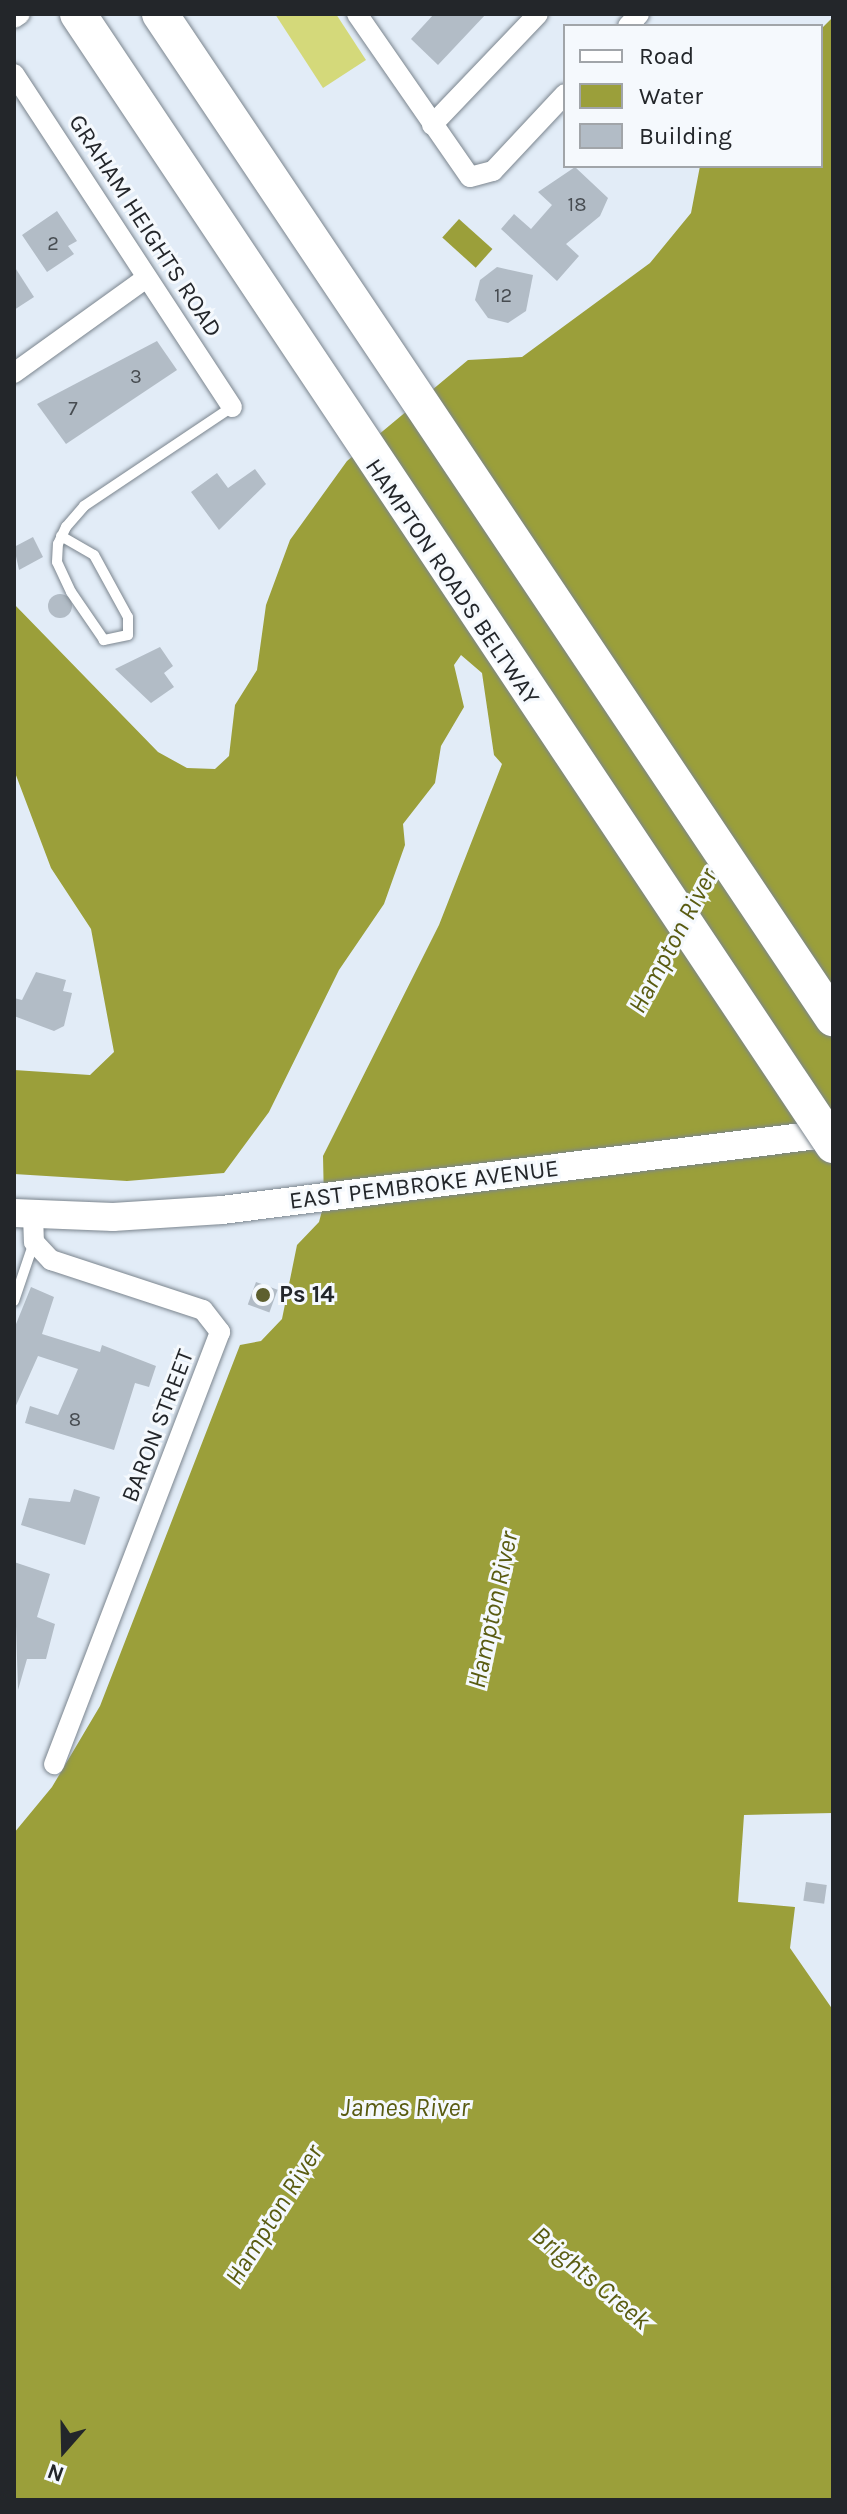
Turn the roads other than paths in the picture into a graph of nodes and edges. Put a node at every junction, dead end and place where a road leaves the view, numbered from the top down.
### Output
1 (20, 14) edge
2 (78, 14) edge
3 (160, 14) edge
4 (357, 14) edge
5 (538, 14) edge
6 (14, 18) edge
7 (14, 74) edge
8 (563, 96) edge
9 (432, 125) junction
10 (145, 279) junction
11 (14, 373) edge
12 (232, 407) joint
13 (61, 536) junction
14 (833, 1018) edge
15 (833, 1133) edge
16 (833, 1145) edge
17 (27, 1223) edge
18 (14, 1301) edge
19 (54, 1764) dead end

1 - 6 street
2 - 16 highway, HAMPTON ROADS BELTWAY, bridge
3 - 14 highway
4 - 9 street
5 - 9 street
7 - 10 street, GRAHAM HEIGHTS ROAD
8 - 9 street
10 - 11 street
10 - 12 street, GRAHAM HEIGHTS ROAD
12 - 13 lane
13 - 13 lane
15 - 17 main road, EAST PEMBROKE AVENUE
17 - 18 lane
17 - 19 street, BARON STREET

